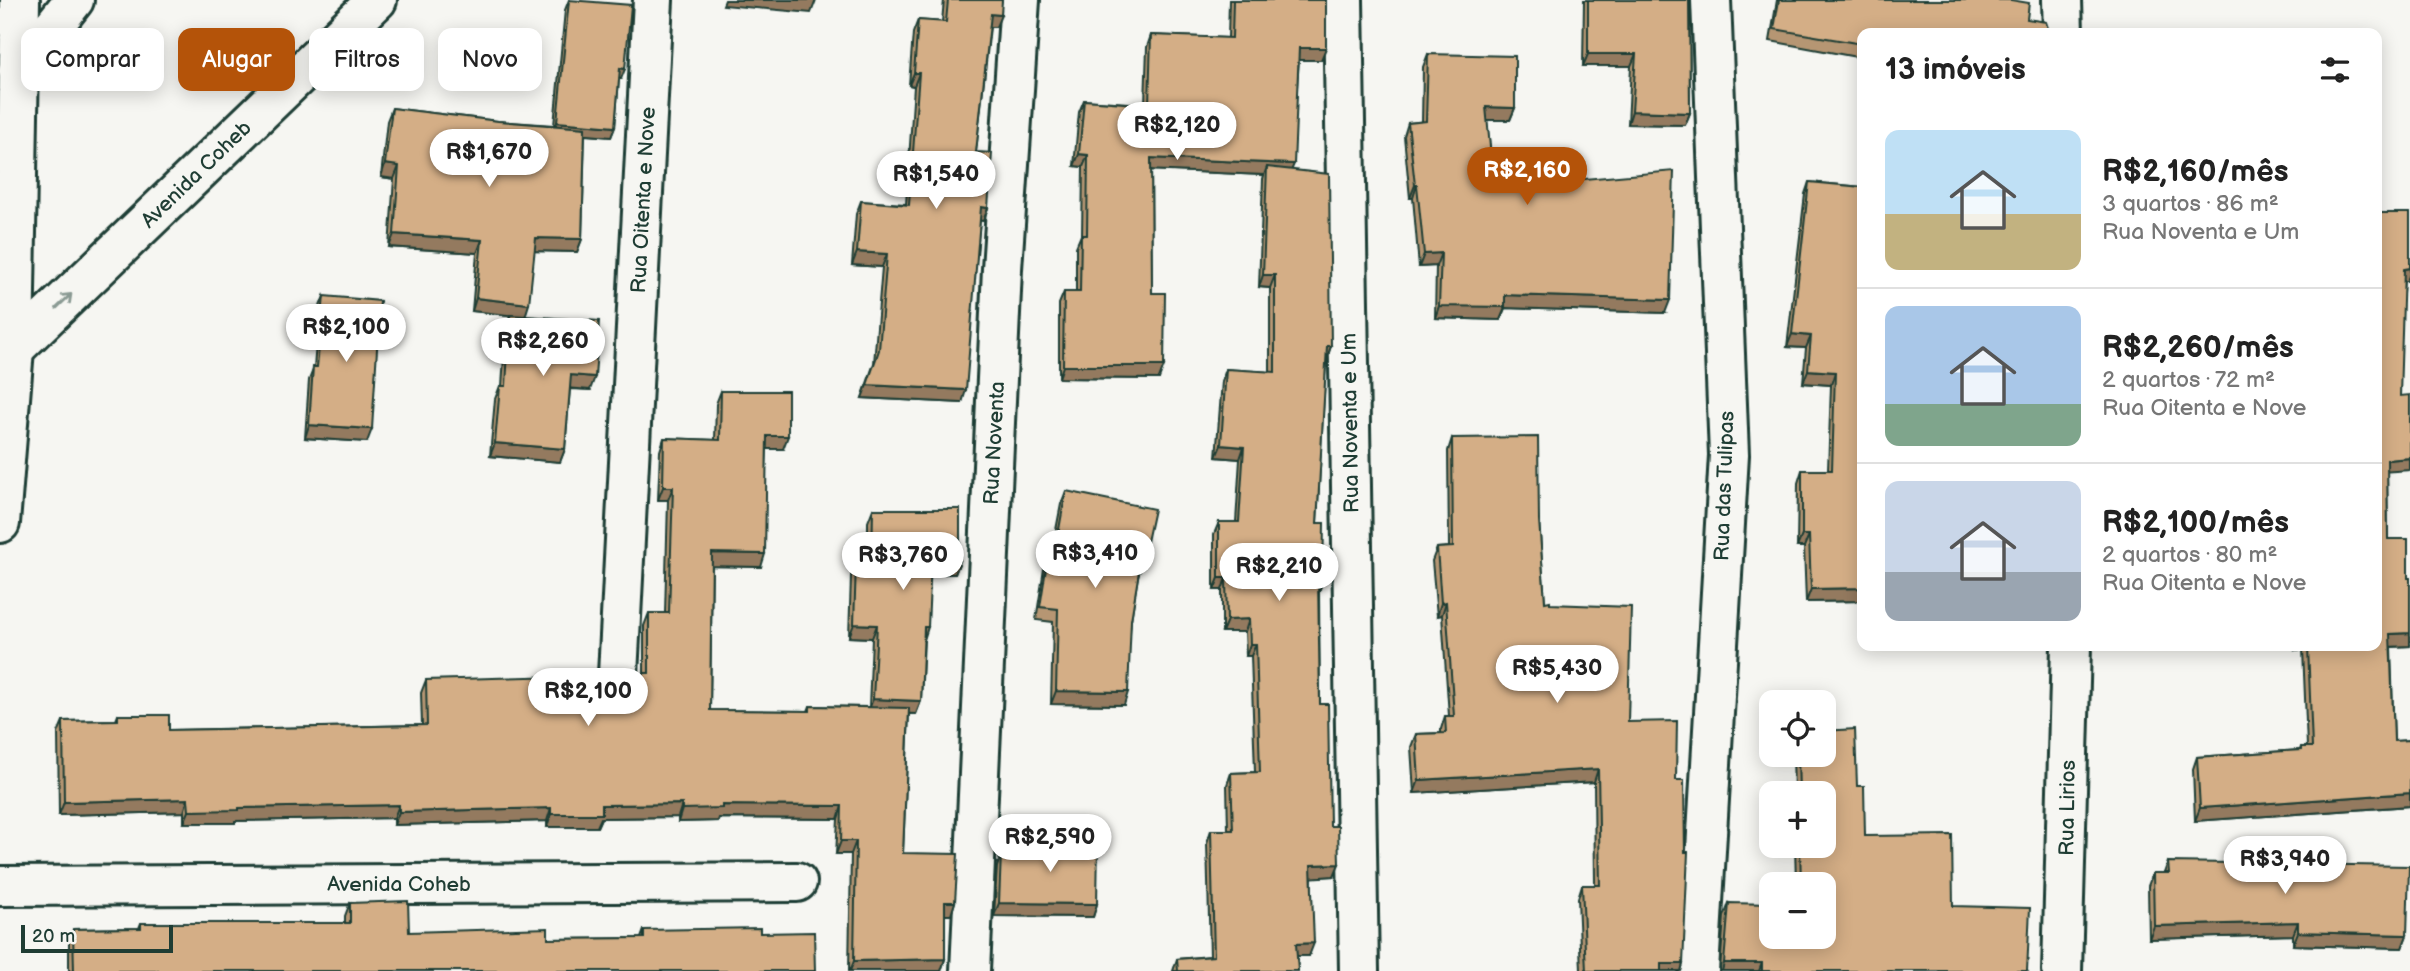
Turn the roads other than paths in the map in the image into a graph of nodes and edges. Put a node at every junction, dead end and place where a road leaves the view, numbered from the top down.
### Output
1 (20, 0) edge
2 (74, 0) edge
3 (377, 0) edge
4 (653, 0) edge
5 (1020, 0) edge
6 (1343, 0) edge
7 (1711, 0) edge
8 (2062, 0) edge
9 (2063, 28) edge
10 (18, 71) junction
11 (7, 349) edge
12 (0, 523) edge
13 (2071, 651) edge
14 (617, 694) dead end
15 (797, 883) dead end
16 (0, 886) edge
17 (970, 971) edge
18 (1359, 971) edge
19 (1699, 971) edge
20 (2063, 971) edge

1 - 10 street
2 - 10 street
11 -> 3 street, Avenida Coheb
4 - 14 street, Rua Oitenta e Nove
5 - 17 street, Rua Noventa
6 - 18 street, Rua Noventa e Um
7 - 19 street, Rua das Tulipas
8 - 9 street
10 - 11 street
11 - 12 street
13 - 20 street, Rua Lirios
15 - 16 street, Avenida Coheb

